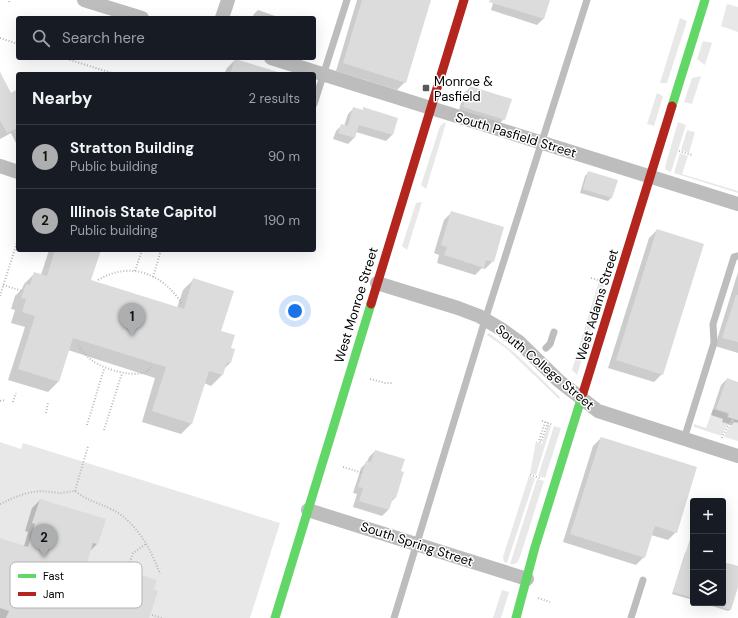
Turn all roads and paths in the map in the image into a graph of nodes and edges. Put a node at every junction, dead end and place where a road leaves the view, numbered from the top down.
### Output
1 (84, 0) edge
2 (228, 0) edge
3 (347, 0) edge
4 (464, 0) edge
5 (586, 0) edge
6 (705, 0) edge
7 (136, 16) edge
8 (223, 16) edge
9 (0, 38) edge
10 (16, 43) edge
11 (70, 60) edge
12 (277, 60) edge
13 (109, 72) edge
14 (324, 74) junction
15 (316, 98) edge
16 (431, 109) junction
17 (541, 143) junction
18 (679, 151) dead end
19 (692, 155) dead end
20 (0, 166) edge
21 (16, 171) edge
22 (651, 176) junction
23 (738, 204) edge
24 (16, 245) edge
25 (141, 252) edge
26 (160, 252) edge
27 (738, 256) edge
28 (136, 271) junction
29 (153, 277) junction
30 (591, 278) dead end
31 (0, 279) edge
32 (98, 280) dead end
33 (4, 281) junction
34 (603, 281) dead end
35 (377, 283) junction
36 (3, 285) junction
37 (22, 291) dead end
38 (0, 296) edge
39 (181, 304) dead end
40 (485, 320) junction
41 (554, 332) dead end
42 (78, 345) dead end
43 (546, 348) dead end
44 (151, 367) dead end
45 (104, 368) junction
46 (122, 373) junction
47 (370, 379) dead end
48 (392, 383) dead end
49 (16, 393) dead end
50 (581, 399) junction
51 (6, 400) dead end
52 (0, 401) edge
53 (13, 402) dead end
54 (48, 403) dead end
55 (46, 413) dead end
56 (732, 419) dead end
57 (542, 421) dead end
58 (87, 425) dead end
59 (553, 425) dead end
60 (104, 430) dead end
61 (722, 438) dead end
62 (684, 439) junction
63 (88, 446) dead end
64 (738, 456) edge
65 (343, 467) dead end
66 (363, 473) dead end
67 (530, 475) dead end
68 (545, 480) dead end
69 (74, 491) junction
70 (0, 504) edge
71 (308, 510) junction
72 (146, 544) junction
73 (417, 544) junction
74 (130, 562) edge
75 (160, 574) dead end
76 (527, 579) junction
77 (643, 580) dead end
78 (538, 598) dead end
79 (550, 602) dead end
80 (152, 615) dead end
81 (162, 618) edge
82 (274, 618) edge
83 (394, 618) edge
84 (516, 618) edge
85 (631, 618) edge

1 - 7 street
2 - 8 street
3 - 14 lane
4 - 16 street, West Monroe Street
5 - 17 lane
6 - 22 street, West Adams Street
9 - 10 path
11 - 13 path
12 - 14 street, South Pasfield Street
14 - 15 lane
14 - 16 street, South Pasfield Street
16 - 17 street, South Pasfield Street
16 - 35 street, West Monroe Street
17 - 22 street, South Pasfield Street
17 - 40 lane
18 - 19 path
20 - 21 street
22 - 23 street, South Pasfield Street
22 - 50 street, West Adams Street
24 - 33 path
25 - 28 path
26 - 29 path
27 - 62 lane
28 - 29 path
28 - 32 path
29 - 39 path
30 - 34 path
31 - 33 path
33 - 36 path
35 - 40 street, South College Street
35 - 71 street, West Monroe Street
36 - 37 path
36 - 38 path
40 - 50 street, South College Street
40 - 73 lane
41 - 43 lane
42 - 45 path
44 - 46 path
45 - 46 path
45 - 58 path
46 - 60 path
47 - 48 path
49 - 53 path
50 - 62 street, South College Street
50 - 76 street, West Adams Street
51 - 52 path
54 - 55 path
56 - 61 path
57 - 59 path
62 - 64 street, South College Street
63 - 69 path
65 - 66 path
67 - 68 path
69 - 70 path
69 - 72 path
71 - 73 street, South Spring Street
71 - 82 street, West Monroe Street
72 - 74 path
72 - 75 path
73 - 76 street, South Spring Street
73 - 83 lane
76 - 84 street, West Adams Street
77 - 85 lane
78 - 79 path
80 - 81 path

